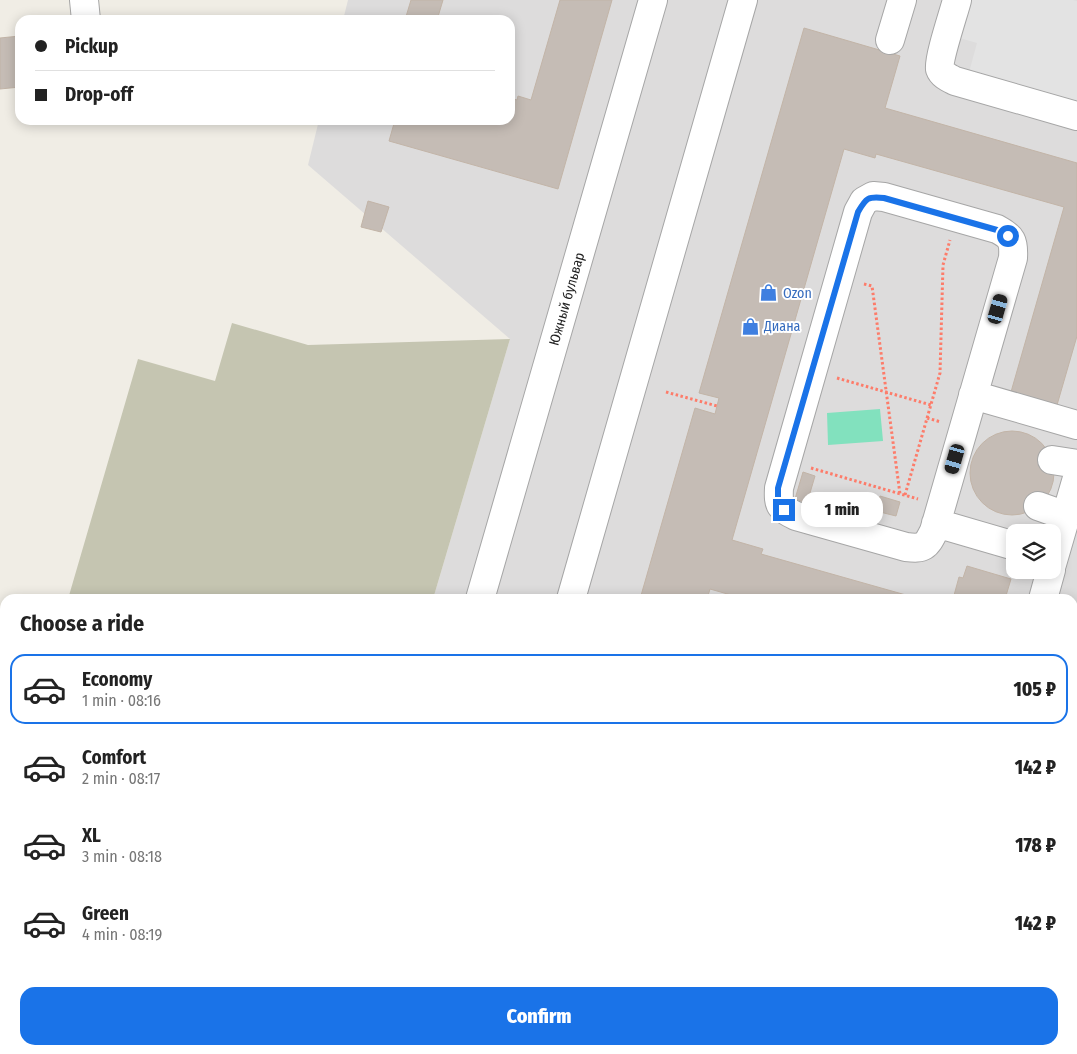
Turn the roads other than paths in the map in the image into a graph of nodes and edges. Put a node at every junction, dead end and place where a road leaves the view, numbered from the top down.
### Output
1 (84, 0) edge
2 (653, 0) edge
3 (742, 0) edge
4 (902, 0) edge
5 (957, 0) edge
6 (86, 15) edge
7 (890, 40) dead end
8 (1077, 116) edge
9 (973, 395) junction
10 (1077, 425) edge
11 (1077, 478) edge
12 (1038, 506) dead end
13 (939, 514) junction
14 (1066, 516) junction
15 (1061, 534) edge
16 (1006, 542) edge
17 (1048, 579) edge
18 (481, 594) edge
19 (572, 594) edge
20 (1044, 594) edge

1 - 6 street
2 - 18 street, Южный бульвар
3 - 19 street
4 - 7 street
5 - 8 street
9 - 10 street
9 - 13 street
9 - 13 street
11 - 14 street
12 - 14 street
13 - 16 street
14 - 15 street
17 - 20 street

